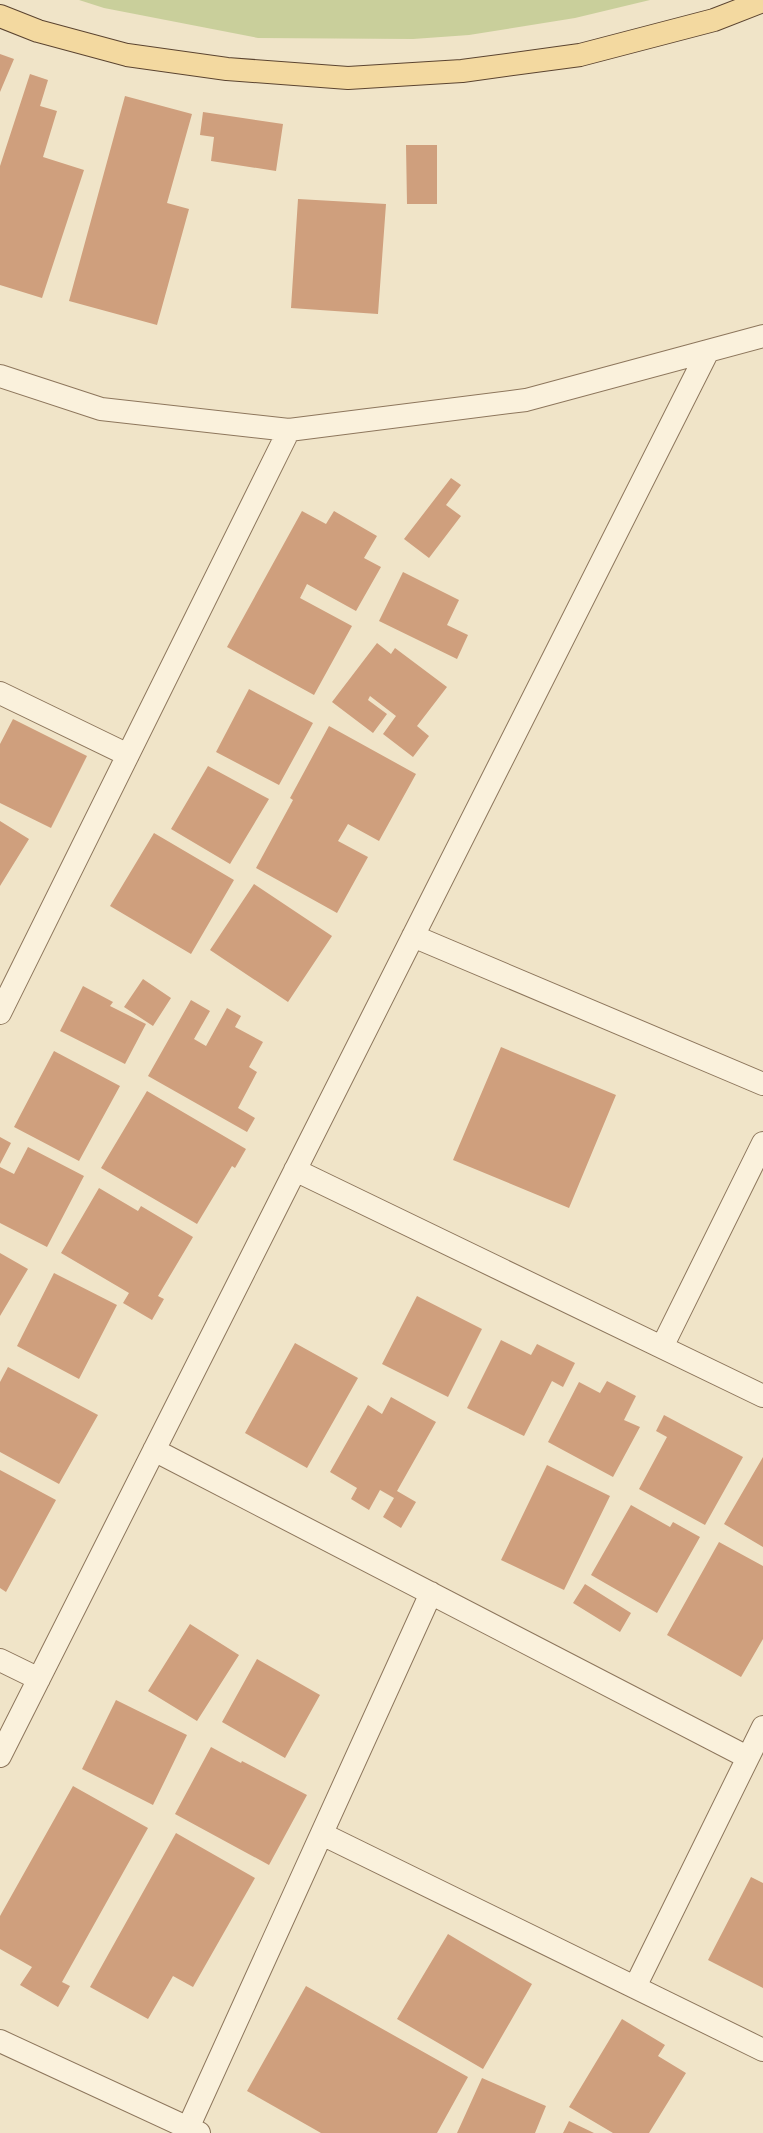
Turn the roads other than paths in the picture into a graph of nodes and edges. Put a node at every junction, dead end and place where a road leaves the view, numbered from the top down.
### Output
1 (763, 0) edge
2 (0, 16) edge
3 (763, 336) edge
4 (708, 351) junction
5 (0, 376) edge
6 (289, 430) junction
7 (0, 693) edge
8 (128, 755) junction
9 (413, 936) junction
10 (0, 1013) edge
11 (763, 1084) edge
12 (763, 1144) edge
13 (295, 1170) junction
14 (662, 1347) junction
15 (763, 1396) edge
16 (154, 1450) junction
17 (431, 1593) junction
18 (0, 1660) edge
19 (39, 1679) junction
20 (763, 1727) edge
21 (0, 1756) edge
22 (747, 1757) junction
23 (322, 1834) junction
24 (635, 1987) junction
25 (0, 2042) edge
26 (763, 2050) edge
27 (193, 2131) edge

1 - 2 main road
3 - 4 street
4 - 6 street
4 - 9 street
5 - 6 street
6 - 8 street
7 - 8 street
8 - 10 street
9 - 11 street
9 - 13 street
12 - 14 street
13 - 14 street
13 - 16 street
14 - 15 street
16 - 17 street
16 - 19 street
17 - 22 street
17 - 23 street
18 - 19 street
19 - 21 street
20 - 22 street
22 - 24 street
23 - 24 street
23 - 27 street
24 - 26 street
25 - 27 street

